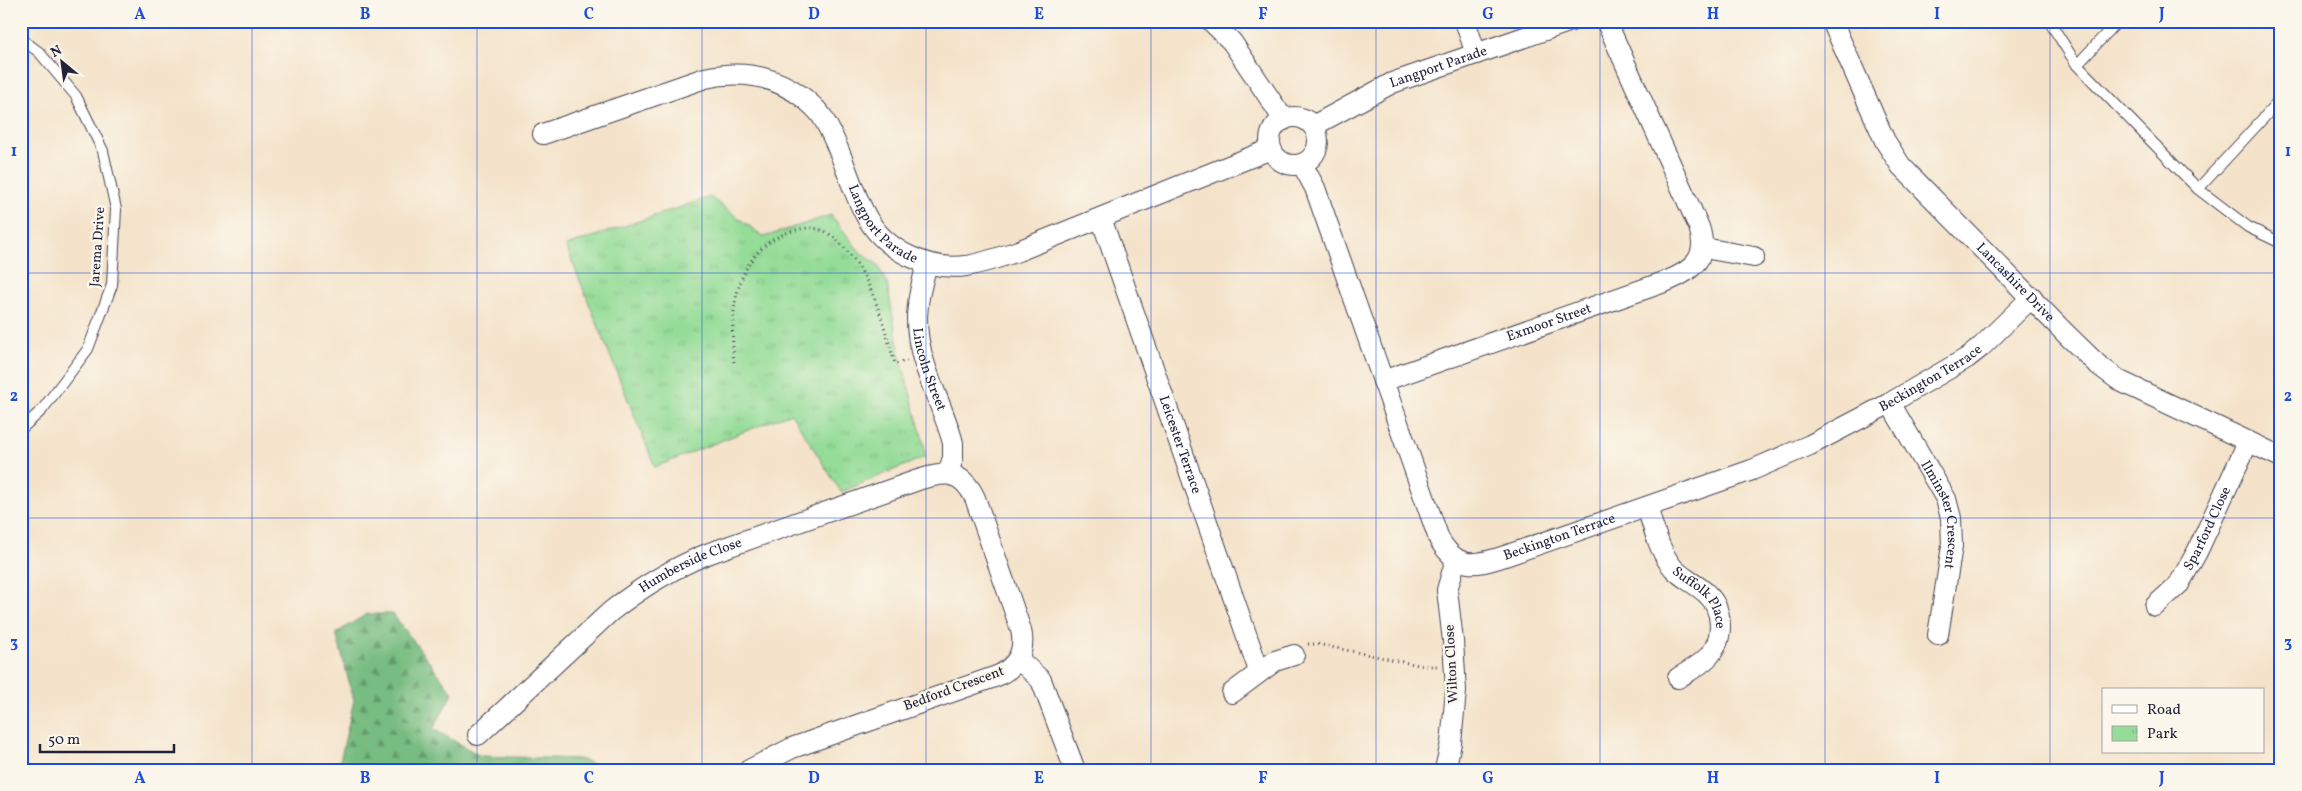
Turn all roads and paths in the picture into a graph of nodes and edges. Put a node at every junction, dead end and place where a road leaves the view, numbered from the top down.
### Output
1 (1212, 21) edge
2 (1466, 21) edge
3 (1571, 21) edge
4 (1606, 21) edge
5 (1832, 21) edge
6 (2049, 21) edge
7 (2118, 21) edge
8 (21, 39) edge
9 (1476, 54) junction
10 (2077, 65) junction
11 (2281, 99) edge
12 (1284, 120) junction
13 (1313, 126) junction
14 (543, 134) dead end
15 (1271, 149) junction
16 (1302, 164) junction
17 (2198, 189) junction
18 (1100, 218) junction
19 (2281, 243) edge
20 (1704, 248) junction
21 (1754, 257) dead end
22 (927, 264) junction
23 (2032, 298) junction
24 (922, 356) junction
25 (734, 362) dead end
26 (1383, 381) junction
27 (1890, 403) junction
28 (21, 429) edge
29 (2248, 442) junction
30 (2281, 457) edge
31 (948, 473) junction
32 (1647, 507) junction
33 (1456, 559) junction
34 (2155, 606) dead end
35 (1938, 635) dead end
36 (1294, 655) joint
37 (1018, 659) junction
38 (1455, 665) junction
39 (1259, 671) junction
40 (1678, 678) dead end
41 (1232, 694) dead end
42 (478, 735) dead end
43 (749, 770) edge
44 (1075, 770) edge
45 (1445, 770) edge

1 - 12 street
2 - 9 street
3 - 9 street, Langport Parade
4 - 20 street
5 - 23 street, Lancashire Drive
6 - 10 lane
7 - 10 lane
8 - 28 lane, Jarema Drive
9 - 13 street, Langport Parade
10 - 17 lane
11 - 17 lane
12 - 13 street
12 - 15 street
13 - 16 street
14 - 22 street, Langport Parade
15 - 16 street
15 - 18 street, Langport Parade
16 - 26 street
17 - 19 lane
18 - 22 street, Langport Parade
18 - 39 street, Leicester Terrace
20 - 21 street
20 - 26 street, Exmoor Street
22 - 24 street, Lincoln Street
23 - 27 street, Beckington Terrace
23 - 29 street, Lancashire Drive
24 - 25 path
24 - 31 street, Lincoln Street
26 - 33 street
27 - 32 street, Beckington Terrace
27 - 35 street, Ilminster Crescent
29 - 30 street, Lancashire Drive
29 - 34 street, Sparford Close
31 - 37 street, Bedford Crescent
31 - 42 street, Humberside Close
32 - 33 street, Beckington Terrace
32 - 40 street, Suffolk Place
33 - 38 street, Wilton Close
36 - 38 path
36 - 39 street
37 - 43 street, Bedford Crescent
37 - 44 street
38 - 45 street, Wilton Close
39 - 41 street

